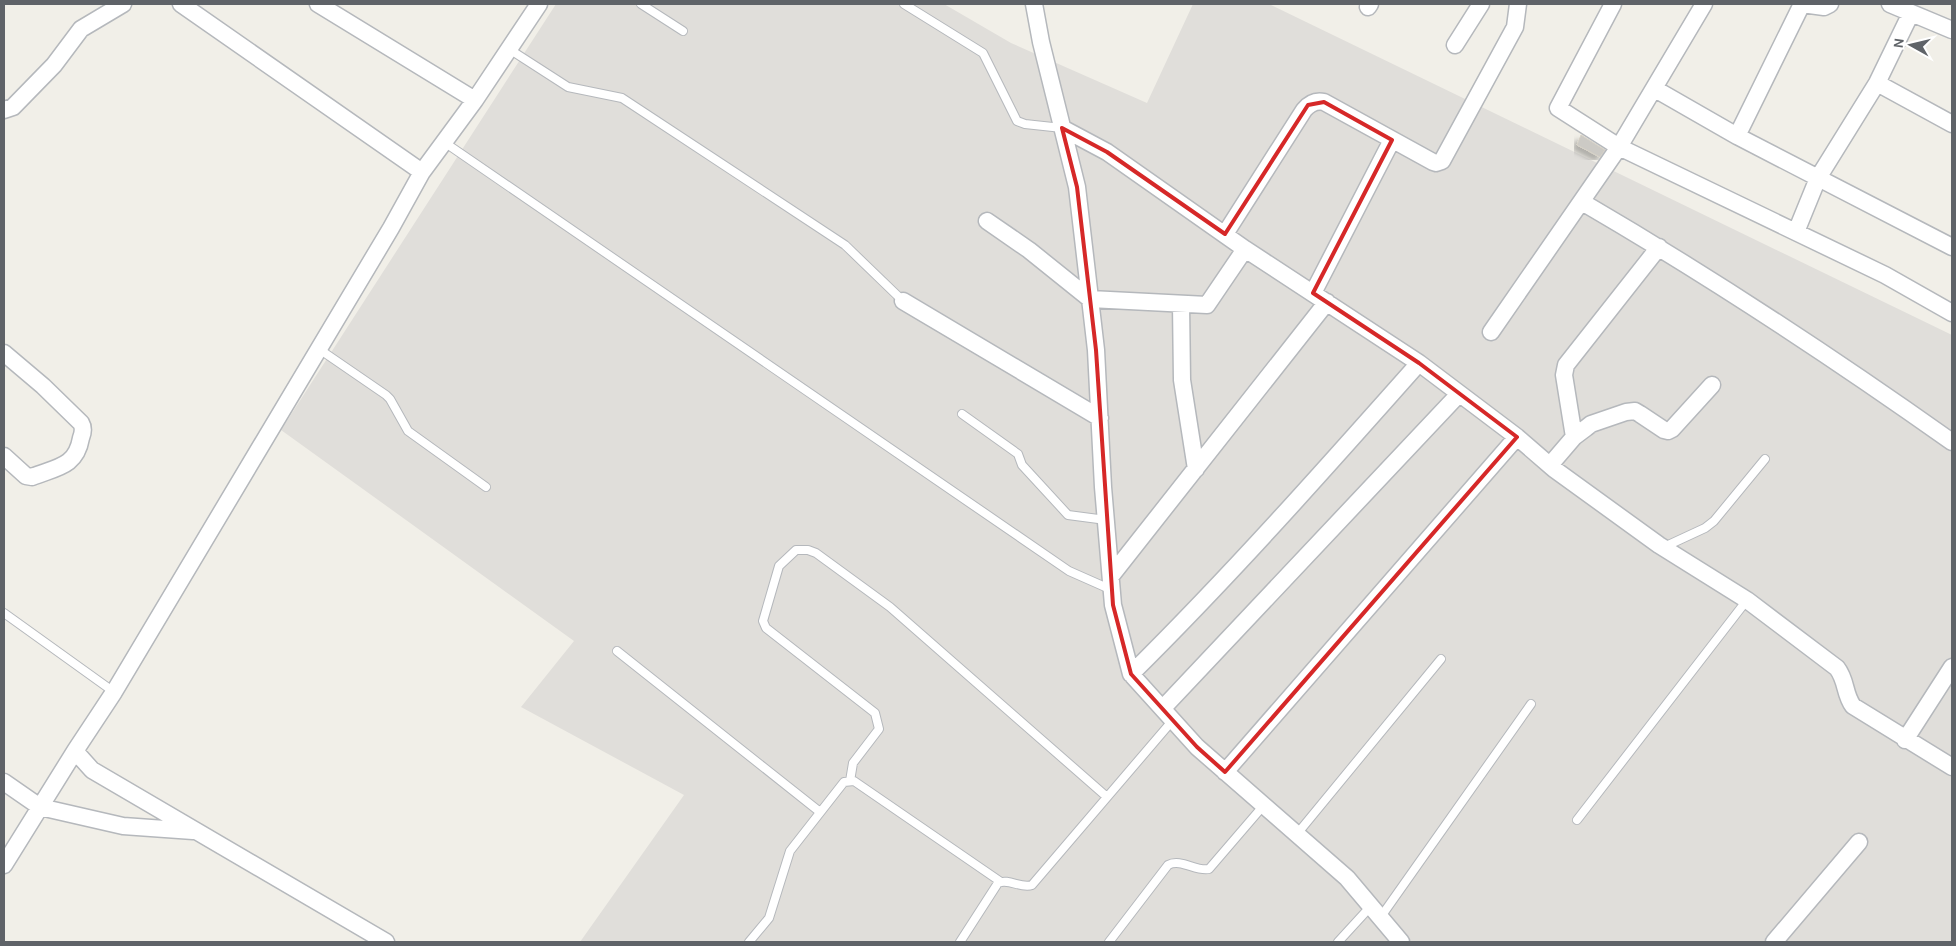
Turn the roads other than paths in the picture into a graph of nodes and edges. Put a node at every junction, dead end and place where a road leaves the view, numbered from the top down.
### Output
1 (123, 4) edge
2 (181, 4) edge
3 (318, 4) edge
4 (641, 4) edge
5 (904, 4) edge
6 (1034, 4) edge
7 (1482, 4) edge
8 (1518, 4) edge
9 (1613, 4) edge
10 (1704, 4) edge
11 (1802, 4) edge
12 (1830, 4) edge
13 (1890, 4) edge
14 (533, 6) edge
15 (1911, 13) junction
16 (1952, 30) edge
17 (682, 31) dead end
18 (1455, 45) dead end
19 (509, 49) junction
20 (1877, 83) junction
21 (1655, 89) junction
22 (475, 100) junction
23 (4, 110) edge
24 (1952, 124) edge
25 (1062, 128) junction
26 (1737, 136) junction
27 (1392, 140) junction
28 (444, 142) junction
29 (1619, 147) junction
30 (422, 172) junction
31 (1818, 178) junction
32 (1582, 202) junction
33 (987, 221) dead end
34 (1796, 232) junction
35 (1225, 234) junction
36 (1659, 247) junction
37 (1952, 247) edge
38 (1245, 249) junction
39 (1313, 293) junction
40 (1090, 299) junction
41 (903, 301) joint
42 (1327, 302) junction
43 (1181, 304) junction
44 (1952, 313) edge
45 (1491, 332) dead end
46 (319, 349) junction
47 (4, 352) edge
48 (1419, 364) junction
49 (1712, 385) dead end
50 (1459, 394) junction
51 (962, 414) dead end
52 (1100, 418) junction
53 (1517, 437) junction
54 (1574, 437) junction
55 (1952, 442) edge
56 (4, 456) edge
57 (1765, 458) dead end
58 (1550, 465) junction
59 (1196, 469) junction
60 (486, 487) dead end
61 (1106, 520) junction
62 (1664, 547) junction
63 (1111, 583) junction
64 (1747, 600) junction
65 (4, 613) edge
66 (616, 651) dead end
67 (1441, 659) dead end
68 (1952, 667) edge
69 (1131, 674) junction
70 (114, 692) junction
71 (1531, 704) dead end
72 (1168, 714) junction
73 (1905, 740) junction
74 (75, 751) junction
75 (1952, 767) edge
76 (1225, 772) junction
77 (850, 781) junction
78 (4, 782) edge
79 (1108, 797) junction
80 (1264, 805) junction
81 (40, 807) junction
82 (820, 812) junction
83 (1577, 820) dead end
84 (197, 832) junction
85 (1297, 834) junction
86 (1859, 842) dead end
87 (4, 865) edge
88 (1001, 882) junction
89 (1375, 912) junction
90 (386, 942) edge
91 (749, 942) edge
92 (960, 942) edge
93 (1109, 942) edge
94 (1338, 942) edge
95 (1401, 942) edge
96 (1774, 942) edge

1 - 23 street
2 - 30 street
3 - 22 street
4 - 17 lane
5 - 25 lane
6 - 25 street
7 - 18 street
8 - 27 street
9 - 29 street
10 - 21 street
11 - 12 street
11 - 26 street
13 - 15 street
14 - 19 street
15 - 16 street
15 - 20 street
19 - 22 street
19 - 41 lane
20 - 24 street
20 - 31 street
21 - 26 street
21 - 29 street
22 - 28 street
25 - 35 street
25 - 40 street
26 - 31 street
27 - 35 street
27 - 39 street
28 - 30 street
28 - 63 lane
29 - 32 street
29 - 34 street
30 - 46 street
31 - 34 street
31 - 37 street
32 - 36 street
32 - 45 street
33 - 40 street
34 - 44 street
35 - 38 street
36 - 54 street
36 - 55 street
38 - 39 street
38 - 43 street
39 - 42 street
40 - 43 street
40 - 52 street
41 - 52 street
42 - 48 street
42 - 59 street
43 - 59 street
46 - 60 lane
46 - 70 street
47 - 56 street
48 - 50 street
48 - 69 street
49 - 54 street
50 - 53 street
50 - 72 street
51 - 61 lane
52 - 61 street
53 - 58 street
53 - 76 street
54 - 58 street
57 - 62 lane
58 - 62 street
59 - 63 street
61 - 63 street
62 - 64 street
63 - 69 street
64 - 73 street
64 - 83 lane
65 - 70 lane
66 - 82 lane
67 - 85 lane
68 - 73 street
69 - 72 street
70 - 74 street
71 - 89 lane
72 - 76 street
72 - 79 lane
73 - 75 street
74 - 81 street
74 - 84 street
76 - 80 street
77 - 79 lane
77 - 82 lane
77 - 88 lane
78 - 81 street
79 - 88 lane
80 - 85 street
80 - 93 lane
81 - 84 street
81 - 87 street
82 - 91 lane
84 - 90 street
85 - 89 street
86 - 96 street
88 - 92 lane
89 - 94 lane
89 - 95 street

